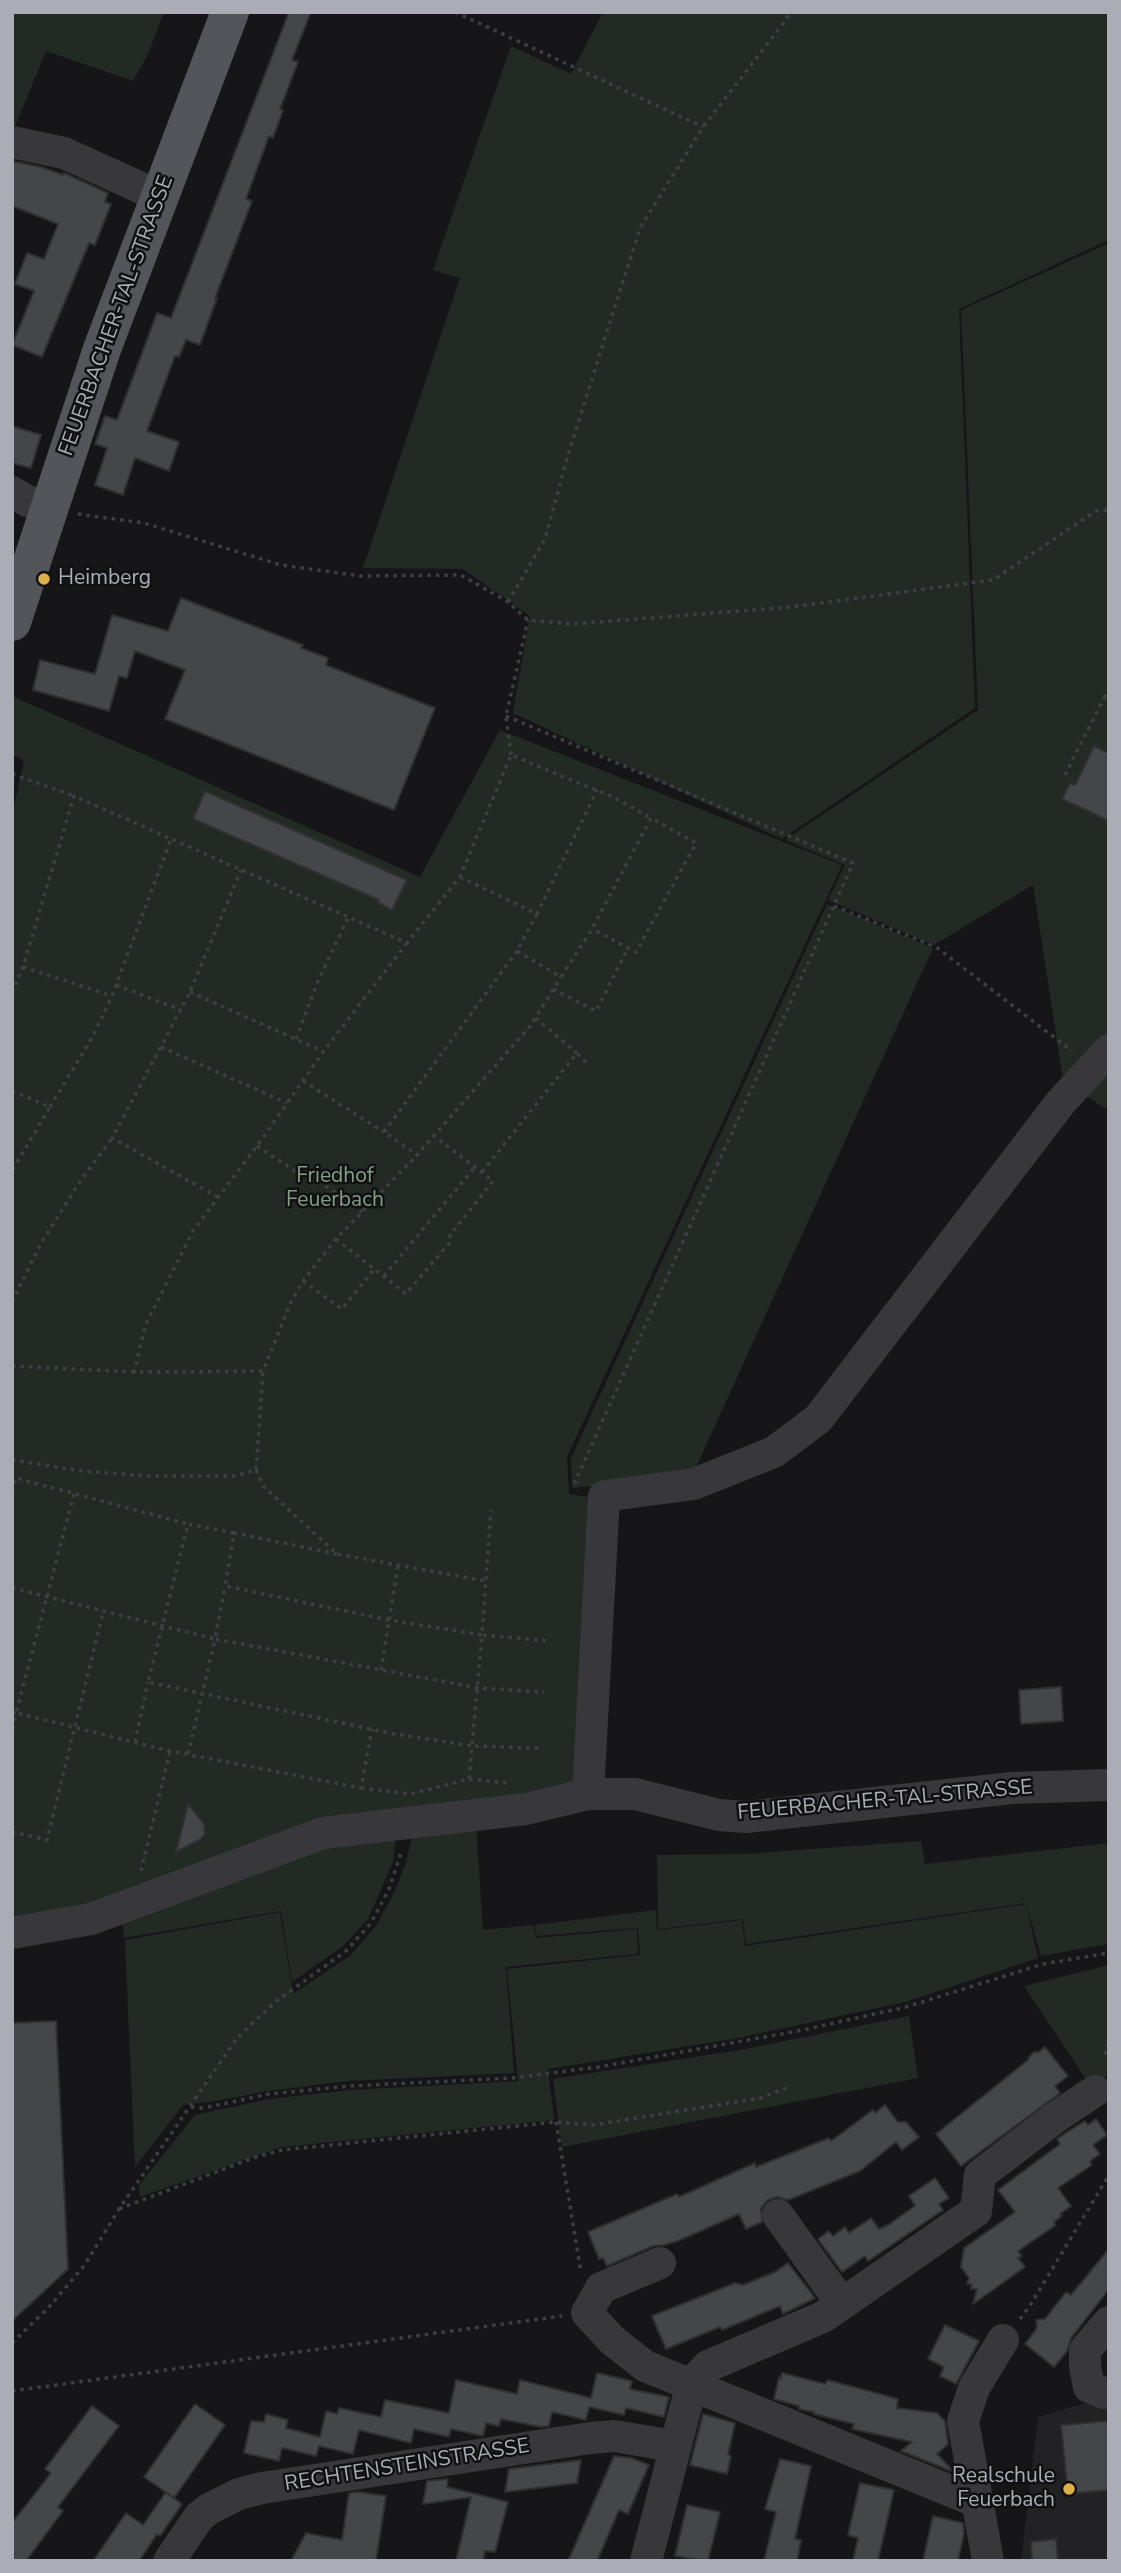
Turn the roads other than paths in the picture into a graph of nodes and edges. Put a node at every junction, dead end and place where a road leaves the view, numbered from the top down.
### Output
1 (230, 12) edge
2 (12, 142) edge
3 (159, 197) junction
4 (12, 492) edge
5 (49, 507) junction
6 (12, 622) edge
7 (1100, 1060) edge
8 (1109, 1785) edge
9 (588, 1794) junction
10 (12, 1933) edge
11 (1095, 2091) dead end
12 (778, 2215) dead end
13 (660, 2263) dead end
14 (842, 2304) junction
15 (1109, 2322) edge
16 (1003, 2340) road end
17 (692, 2383) junction
18 (1104, 2393) dead end
19 (674, 2446) junction
20 (975, 2501) junction
21 (169, 2561) edge
22 (646, 2561) edge
23 (988, 2561) edge

1 - 3 main road, FEUERBACHER-TAL-STRASSE
2 - 3 street
3 - 5 main road, FEUERBACHER-TAL-STRASSE
4 - 5 street
5 - 6 main road, FEUERBACHER-TAL-STRASSE
7 - 9 street
8 - 9 street, FEUERBACHER-TAL-STRASSE
9 - 10 street, FEUERBACHER-TAL-STRASSE
11 - 14 street
12 - 14 street
13 - 17 street
14 - 17 street
15 - 18 street
16 - 20 street
17 - 19 street
17 - 20 street
19 - 21 street, RECHTENSTEINSTRASSE
19 - 22 street
20 - 23 street

